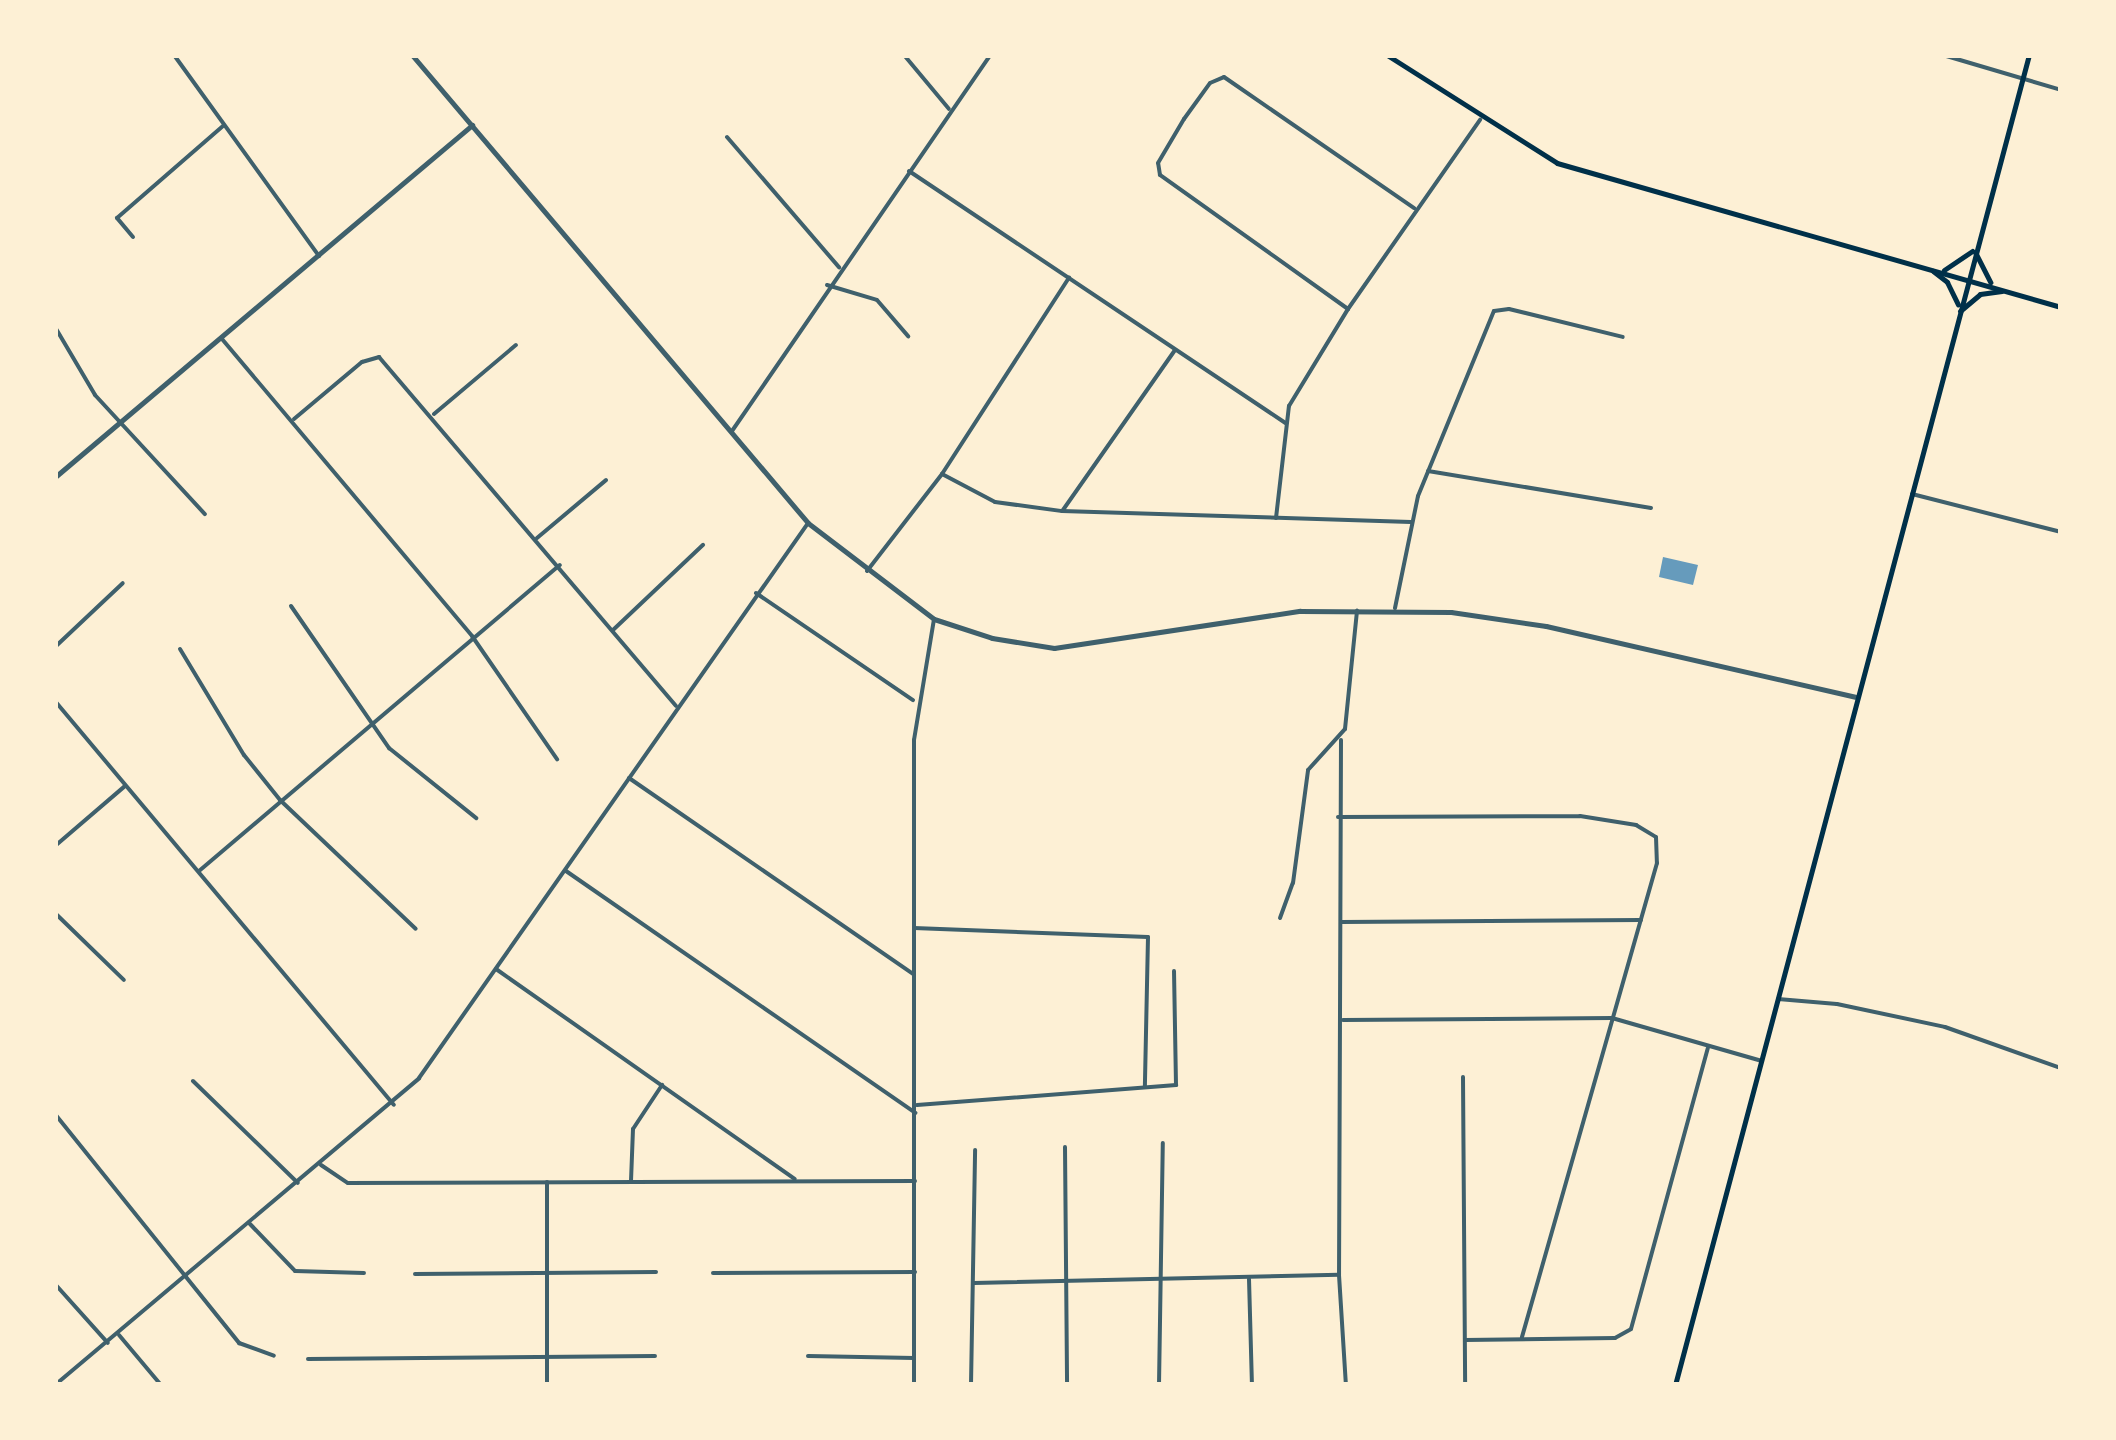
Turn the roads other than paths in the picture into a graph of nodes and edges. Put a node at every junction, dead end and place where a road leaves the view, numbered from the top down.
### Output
1 (174, 55) edge
2 (412, 55) edge
3 (904, 55) edge
4 (990, 55) edge
5 (1387, 55) edge
6 (1943, 55) edge
7 (2030, 55) edge
8 (2022, 79) junction
9 (2061, 90) edge
10 (950, 109) junction
11 (1480, 120) junction
12 (472, 124) junction
13 (223, 126) junction
14 (727, 137) dead end
15 (909, 171) junction
16 (1414, 208) junction
17 (133, 236) dead end
18 (1976, 244) junction
19 (319, 256) junction
20 (839, 267) junction
21 (1928, 267) junction
22 (1942, 271) junction
23 (1070, 278) junction
24 (1967, 278) junction
25 (828, 285) junction
26 (1994, 285) junction
27 (2010, 292) junction
28 (2061, 307) edge
29 (1348, 308) junction
30 (1958, 313) junction
31 (55, 327) edge
32 (908, 336) dead end
33 (1624, 337) dead end
34 (222, 339) junction
35 (516, 344) dead end
36 (1175, 350) junction
37 (434, 414) junction
38 (294, 419) junction
39 (1285, 423) junction
40 (120, 425) junction
41 (732, 431) junction
42 (1428, 471) junction
43 (942, 474) junction
44 (55, 477) edge
45 (606, 480) dead end
46 (1912, 494) junction
47 (1651, 508) dead end
48 (1062, 511) junction
49 (205, 514) dead end
50 (1276, 518) junction
51 (1411, 522) junction
52 (808, 523) junction
53 (2061, 532) edge
54 (538, 538) junction
55 (703, 545) dead end
56 (560, 565) junction
57 (867, 571) junction
58 (124, 583) dead end
59 (756, 593) junction
60 (291, 606) dead end
61 (1394, 608) junction
62 (1357, 611) junction
63 (934, 619) junction
64 (613, 630) junction
65 (472, 636) junction
66 (55, 648) edge
67 (180, 649) dead end
68 (1855, 697) junction
69 (55, 701) edge
70 (915, 702) junction
71 (676, 706) junction
72 (369, 724) junction
73 (1341, 740) junction
74 (557, 759) dead end
75 (628, 778) junction
76 (125, 786) junction
77 (280, 800) junction
78 (1338, 817) junction
79 (476, 818) dead end
80 (55, 846) edge
81 (564, 870) junction
82 (199, 871) junction
83 (55, 913) edge
84 (1280, 918) dead end
85 (1641, 920) junction
86 (1341, 922) junction
87 (914, 928) junction
88 (416, 929) dead end
89 (496, 969) junction
90 (1174, 972) dead end
91 (913, 974) junction
92 (124, 980) dead end
93 (1778, 999) junction
94 (1612, 1018) junction
95 (1343, 1020) junction
96 (1708, 1048) junction
97 (1762, 1061) junction
98 (2061, 1068) edge
99 (1463, 1077) dead end
100 (193, 1081) dead end
101 (662, 1086) junction
102 (1145, 1086) junction
103 (394, 1104) junction
104 (915, 1105) junction
105 (915, 1113) junction
106 (55, 1114) edge
107 (1163, 1143) dead end
108 (1064, 1147) dead end
109 (975, 1150) dead end
110 (320, 1165) junction
111 (797, 1180) junction
112 (914, 1181) junction
113 (546, 1182) junction
114 (631, 1182) junction
115 (298, 1183) junction
116 (250, 1224) junction
117 (547, 1271) junction
118 (656, 1272) dead end
119 (915, 1272) junction
120 (364, 1273) dead end
121 (713, 1273) dead end
122 (415, 1274) dead end
123 (1339, 1275) junction
124 (189, 1276) junction
125 (1249, 1278) junction
126 (1065, 1280) junction
127 (1159, 1281) junction
128 (974, 1283) junction
129 (55, 1284) edge
130 (119, 1334) junction
131 (1522, 1337) junction
132 (1465, 1340) junction
133 (108, 1343) junction
134 (274, 1356) dead end
135 (655, 1356) dead end
136 (808, 1356) dead end
137 (546, 1358) junction
138 (914, 1358) junction
139 (308, 1359) dead end
140 (55, 1385) edge
141 (161, 1385) edge
142 (547, 1385) edge
143 (914, 1385) edge
144 (972, 1385) edge
145 (1067, 1385) edge
146 (1160, 1385) edge
147 (1252, 1385) edge
148 (1346, 1385) edge
149 (1465, 1385) edge
150 (1675, 1385) edge

1 - 13 street
2 - 12 street
3 - 10 street
4 - 10 street
5 - 11 main road
6 - 8 street
7 - 8 main road
8 - 9 street
8 - 18 main road
10 - 15 street
11 - 16 street
11 - 21 main road
12 - 19 street
12 - 41 street
13 - 17 street
13 - 19 street
14 - 20 street
15 - 20 street
15 - 23 street
16 - 29 street
16 - 29 street
18 - 22 main road
18 - 24 main road
18 - 26 main road
19 - 34 street
20 - 25 street
21 - 22 main road
21 - 30 main road
22 - 24 main road
23 - 36 street
23 - 43 street
24 - 26 main road
24 - 30 main road
25 - 32 street
25 - 41 street
26 - 27 main road
27 - 28 main road
27 - 30 main road
29 - 39 street
30 - 46 main road
31 - 40 street
33 - 42 street
34 - 38 street
34 - 40 street
35 - 37 street
36 - 39 street
36 - 48 street
37 - 38 street
37 - 54 street
38 - 65 street
39 - 50 street
40 - 44 street
40 - 49 street
41 - 52 street
42 - 47 street
42 - 51 street
43 - 48 street
43 - 57 street
45 - 54 street
46 - 53 street
46 - 68 main road
48 - 50 street
50 - 51 street
51 - 61 street
52 - 57 street
52 - 59 street
54 - 56 street
55 - 64 street
56 - 64 street
56 - 65 street
57 - 63 street
58 - 66 street
59 - 70 street
59 - 71 street
60 - 72 street
61 - 62 street
61 - 68 street
62 - 63 street
62 - 73 street
63 - 70 street
64 - 71 street
65 - 72 street
65 - 74 street
67 - 77 street
68 - 93 main road
69 - 76 street
70 - 87 street
71 - 75 street
72 - 77 street
72 - 79 street
73 - 78 street
73 - 84 street
75 - 81 street
75 - 91 street
76 - 80 street
76 - 82 street
77 - 82 street
77 - 88 street
78 - 85 street
78 - 86 street
81 - 89 street
81 - 105 street
82 - 103 street
83 - 92 street
85 - 86 street
85 - 94 street
86 - 95 street
87 - 91 street
87 - 102 street
89 - 101 street
89 - 103 street
90 - 102 street
91 - 104 street
93 - 97 main road
93 - 98 street
94 - 95 street
94 - 96 street
94 - 131 street
95 - 123 street
96 - 97 street
96 - 131 street
97 - 150 main road
99 - 132 street
100 - 115 street
101 - 111 street
101 - 114 street
102 - 104 street
103 - 110 street
104 - 105 street
105 - 112 street
106 - 124 street
107 - 127 street
108 - 126 street
109 - 128 street
110 - 113 street
110 - 115 street
111 - 112 street
111 - 114 street
112 - 119 street
113 - 114 street
113 - 117 street
115 - 116 street
116 - 120 street
116 - 124 street
117 - 118 street
117 - 122 street
117 - 137 street
119 - 121 street
119 - 138 street
123 - 125 street
123 - 148 street
124 - 130 street
124 - 134 street
125 - 127 street
125 - 147 street
126 - 127 street
126 - 128 street
126 - 145 street
127 - 146 street
128 - 144 street
129 - 133 street
130 - 133 street
130 - 141 street
131 - 132 street
132 - 149 street
133 - 140 street
135 - 137 street
136 - 138 street
137 - 139 street
137 - 142 street
138 - 143 street

